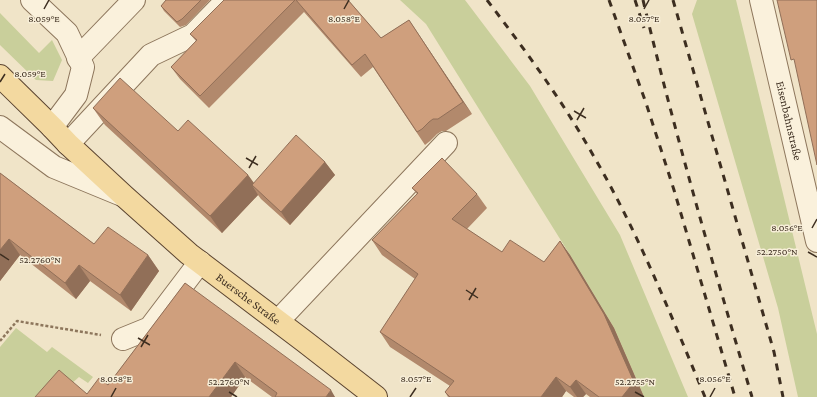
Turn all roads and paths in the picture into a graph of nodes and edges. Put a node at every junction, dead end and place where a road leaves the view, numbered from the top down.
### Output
1 (32, 0) edge
2 (134, 0) edge
3 (227, 0) edge
4 (761, 0) edge
5 (78, 58) junction
6 (0, 76) edge
7 (0, 127) edge
8 (52, 127) junction
9 (446, 143) dead end
10 (68, 144) junction
11 (124, 196) junction
12 (817, 241) edge
13 (200, 262) junction
14 (278, 321) junction
15 (122, 339) joint
16 (0, 341) edge
17 (376, 397) edge

1 - 5 street
2 - 5 street
3 - 10 street
4 - 12 street, Eisenbahnstraße
5 - 8 street
6 - 8 main road, Buersche Straße
7 - 11 street, Buersche Straße
8 - 10 main road, Buersche Straße
9 - 14 street
10 - 11 main road, Buersche Straße
11 - 13 main road, Buersche Straße
13 - 14 main road, Buersche Straße
13 - 15 street
14 - 17 main road, Buersche Straße
15 - 16 path

